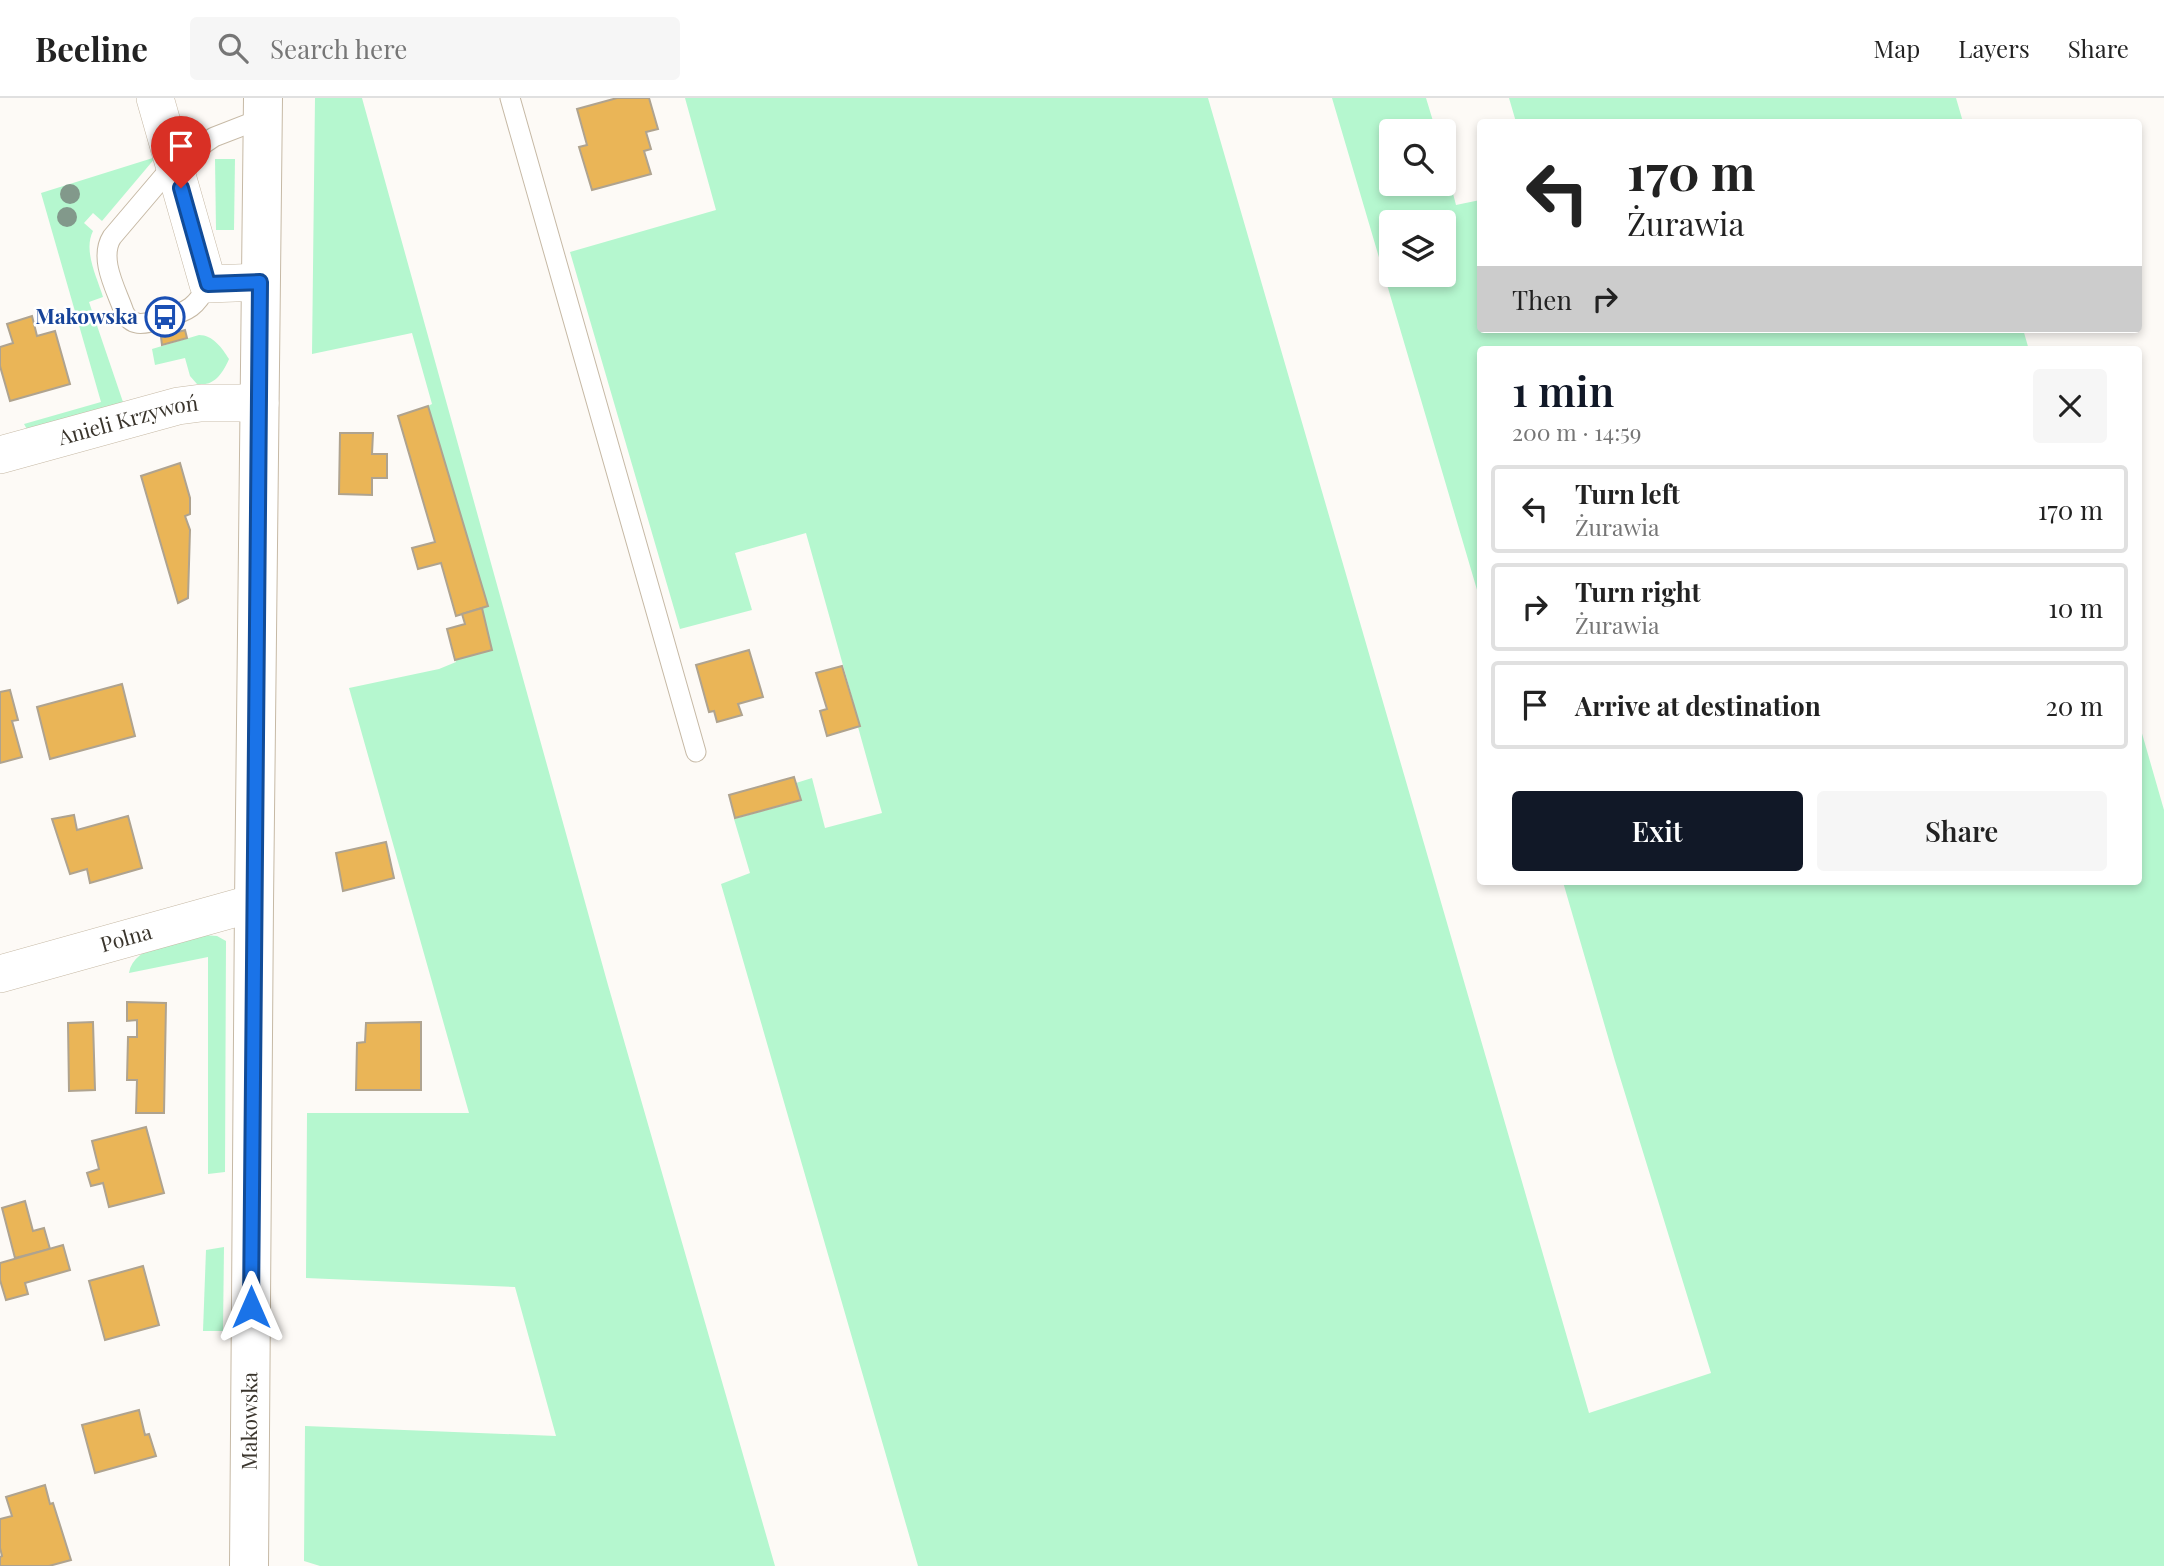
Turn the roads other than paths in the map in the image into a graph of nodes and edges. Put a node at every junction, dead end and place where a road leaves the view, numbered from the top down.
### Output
1 (155, 98) edge
2 (510, 98) edge
3 (263, 108) edge
4 (174, 164) junction
5 (260, 282) junction
6 (208, 284) junction
7 (260, 403) junction
8 (0, 455) edge
9 (696, 752) dead end
10 (254, 903) junction
11 (0, 974) edge
12 (249, 1566) edge

1 - 4 street
2 - 9 lane
3 - 4 lane
3 - 5 street, Makowska
4 - 6 street
4 - 6 lane
5 - 6 street
5 - 7 street, Makowska
7 - 8 street, Anieli Krzywoń
7 - 10 street, Makowska
10 - 11 street, Polna
10 - 12 street, Makowska

